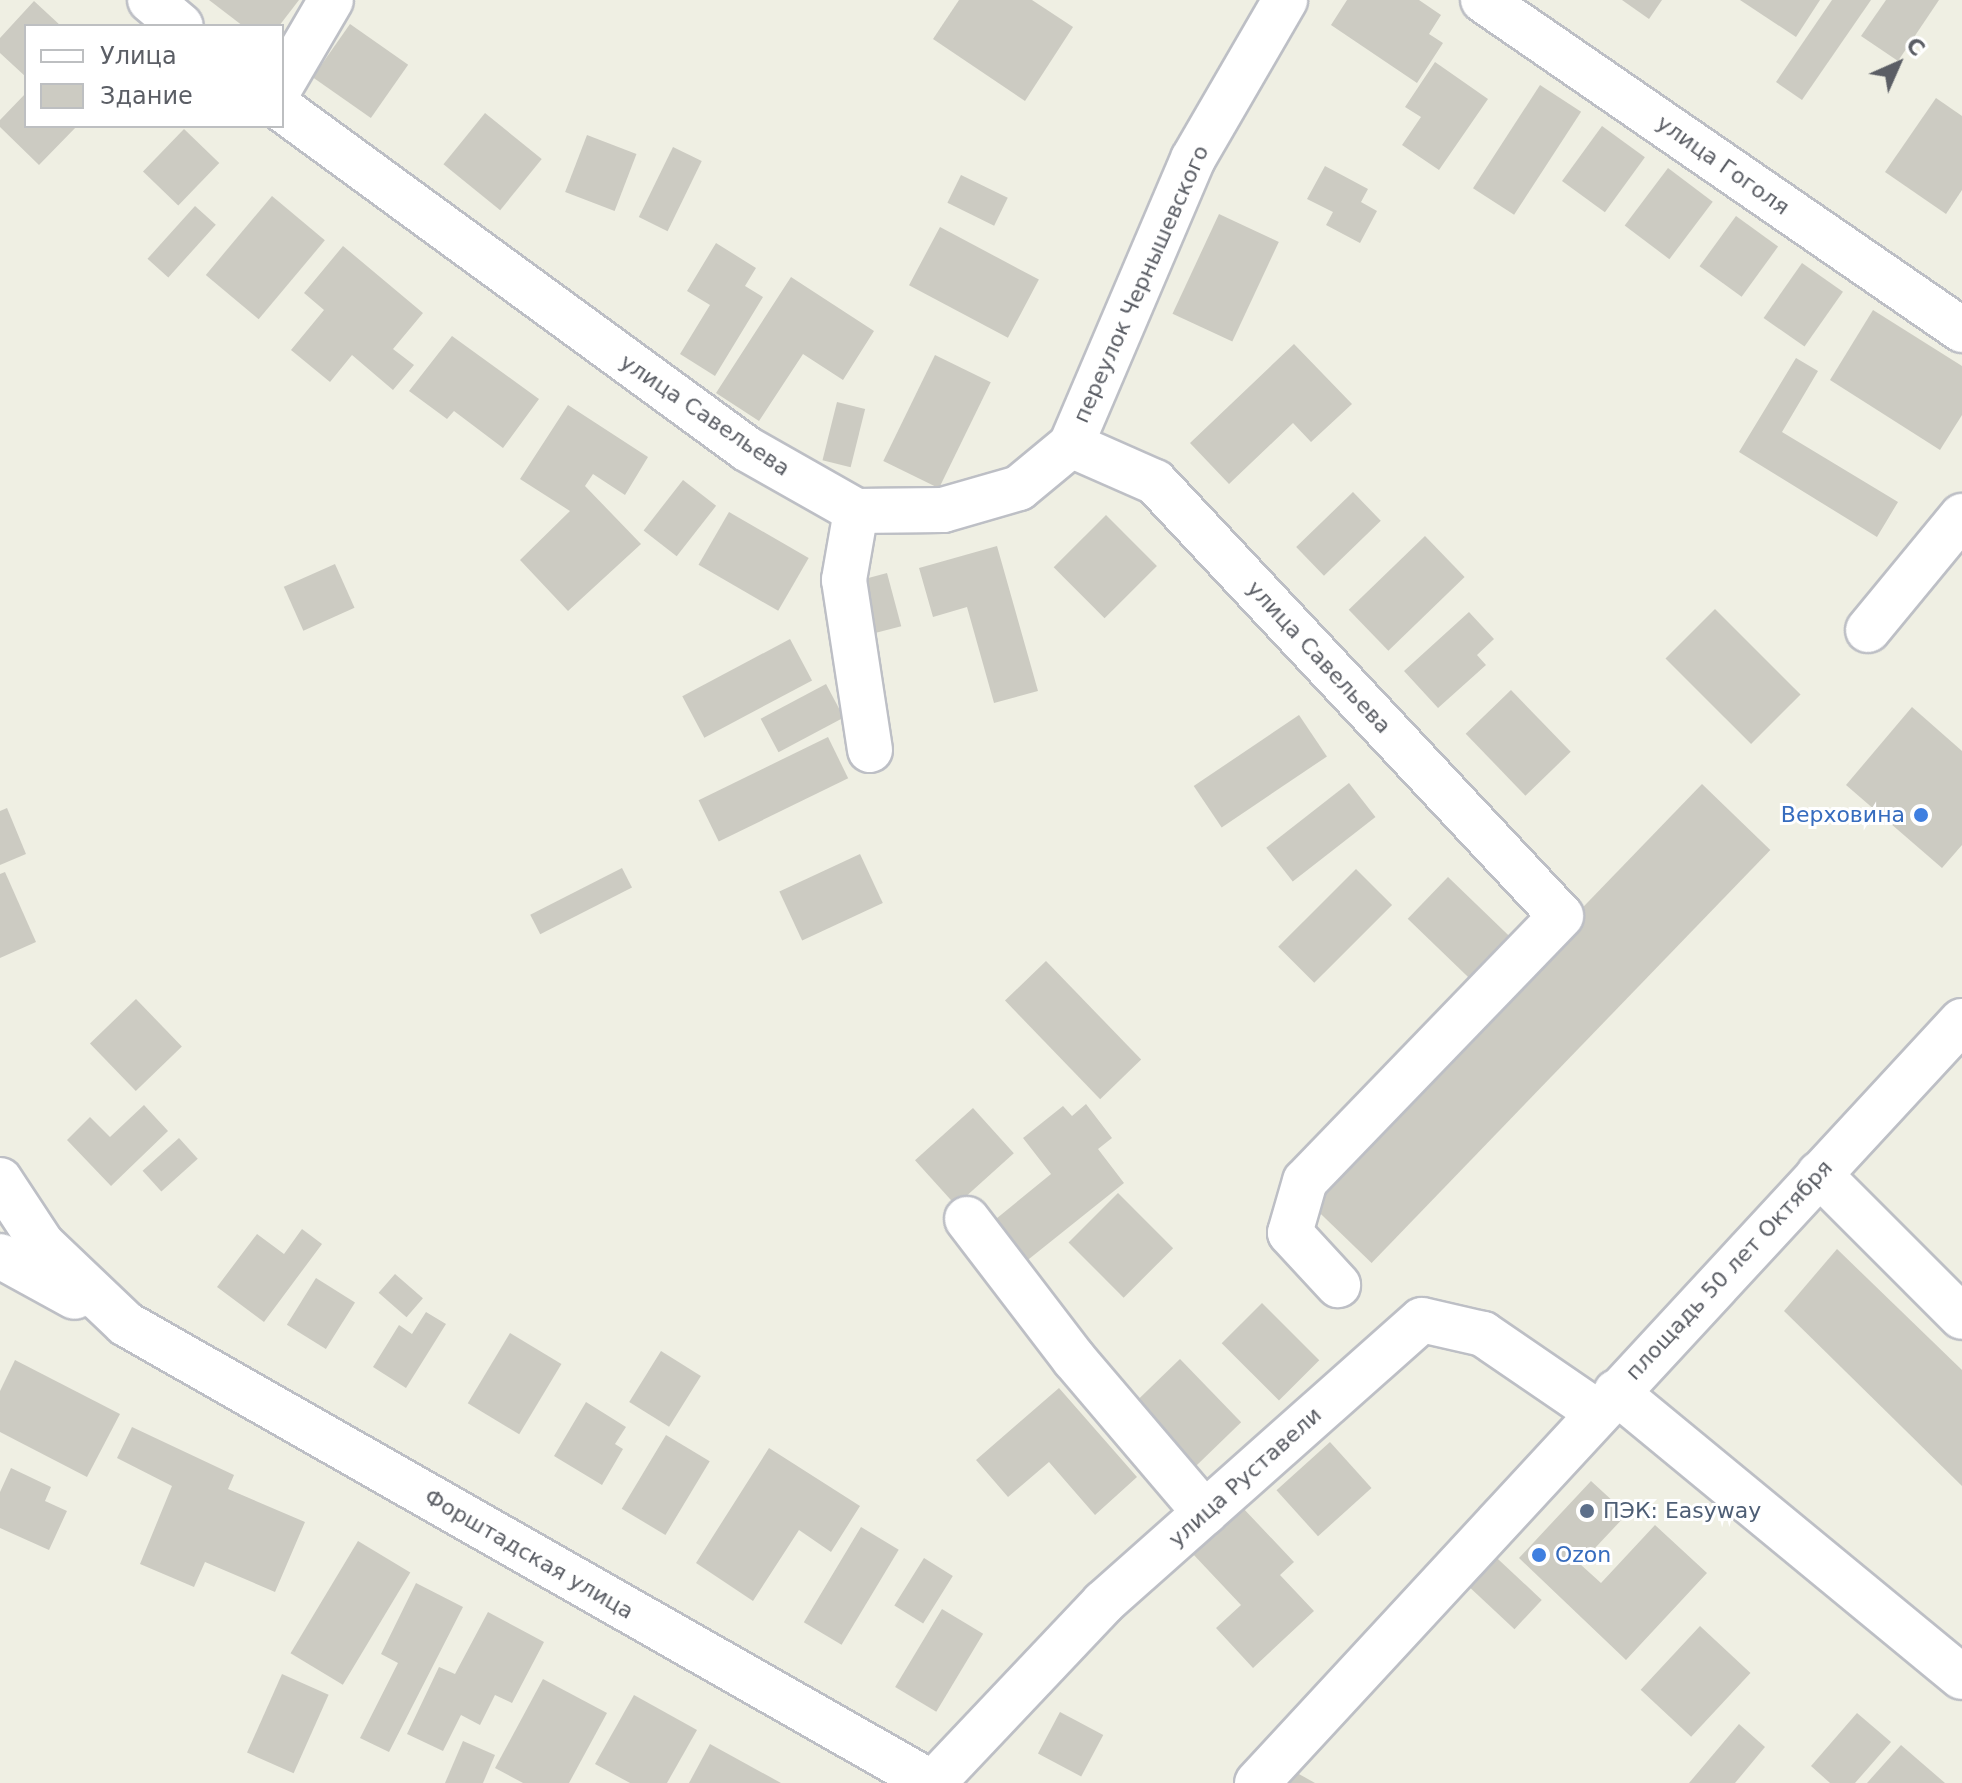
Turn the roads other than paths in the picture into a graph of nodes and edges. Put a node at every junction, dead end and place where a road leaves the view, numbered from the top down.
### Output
1 (150, 0) edge
2 (331, 0) edge
3 (1285, 0) edge
4 (1483, 0) edge
5 (179, 24) edge
6 (284, 81) edge
7 (284, 110) edge
8 (1962, 330) edge
9 (1071, 445) junction
10 (856, 511) junction
11 (1962, 516) edge
12 (1868, 630) dead end
13 (870, 750) dead end
14 (1962, 1021) edge
15 (1819, 1174) junction
16 (0, 1180) edge
17 (967, 1219) dead end
18 (0, 1256) edge
19 (1338, 1285) dead end
20 (1962, 1317) edge
21 (126, 1324) junction
22 (1606, 1402) junction
23 (1205, 1513) junction
24 (1962, 1677) edge
25 (932, 1783) edge
26 (1257, 1783) edge

1 - 5 street
2 - 6 street
3 - 9 street, переулок Чернышевского
4 - 8 street, улица Гоголя
7 - 10 street, улица Савельева
9 - 10 street
9 - 19 street, улица Савельева
10 - 13 street
11 - 12 street
14 - 15 street, площадь 50 лет Октября
15 - 20 street
15 - 22 street, площадь 50 лет Октября
16 - 21 street, Форштадская улица
17 - 23 street
18 - 21 street, Форштадская улица
21 - 25 street, Форштадская улица
22 - 23 street, улица Руставели
22 - 24 street
22 - 26 street, площадь 50 лет Октября
23 - 25 street, улица Руставели

